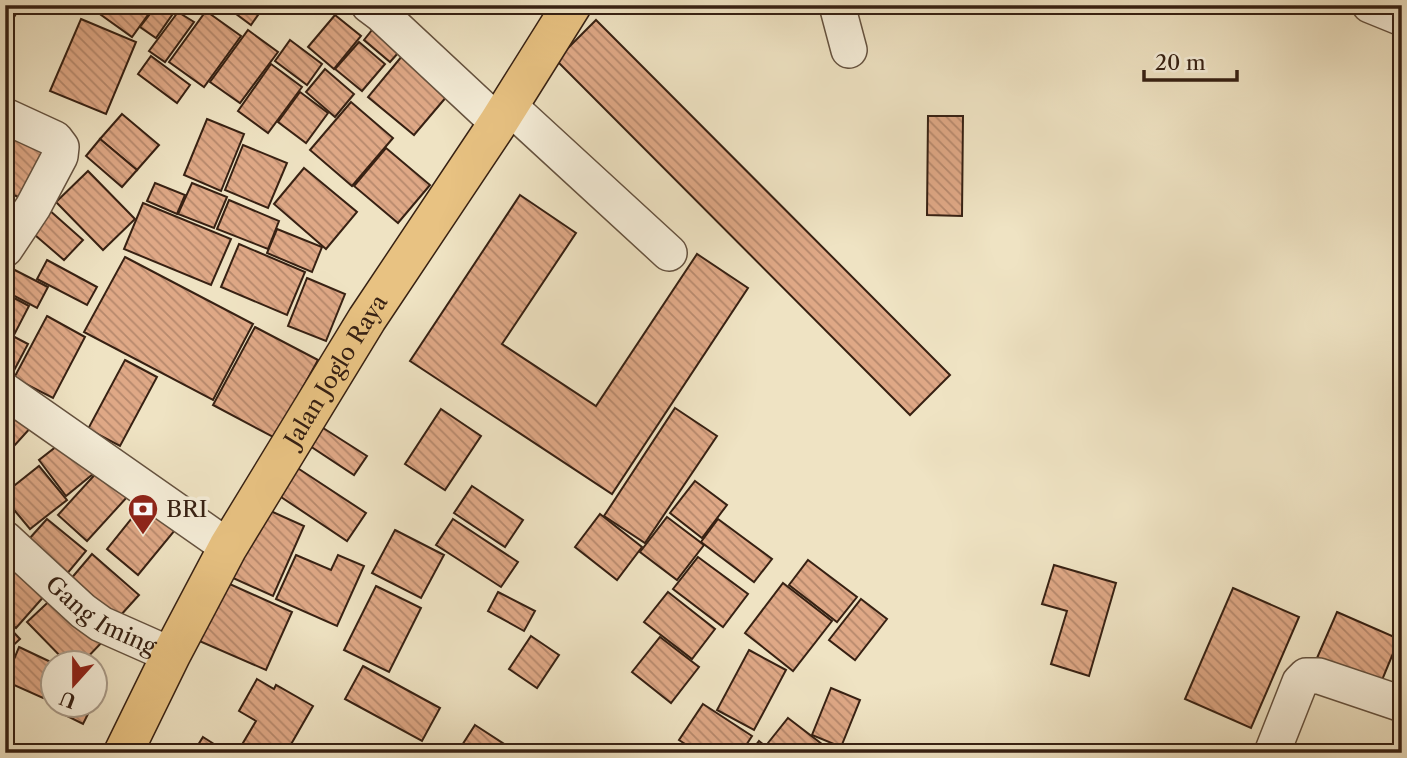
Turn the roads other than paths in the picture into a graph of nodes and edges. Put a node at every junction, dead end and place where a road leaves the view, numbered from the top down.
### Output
1 (369, 5) edge
2 (572, 5) edge
3 (836, 5) edge
4 (1370, 5) edge
5 (1402, 18) edge
6 (849, 50) dead end
7 (503, 115) junction
8 (5, 116) edge
9 (5, 249) edge
10 (669, 253) dead end
11 (5, 391) edge
12 (5, 540) edge
13 (228, 547) junction
14 (171, 655) junction
15 (1402, 704) edge
16 (123, 753) edge
17 (1272, 753) edge

1 - 7 street
2 - 7 main road, Jalan Joglo Raya
3 - 6 street
4 - 5 street
7 - 10 street
7 - 13 main road, Jalan Joglo Raya
8 - 9 street
11 - 13 street
12 - 14 street, Gang Iming
13 - 14 main road, Jalan Joglo Raya
14 - 16 main road, Jalan Joglo Raya
15 - 17 street

